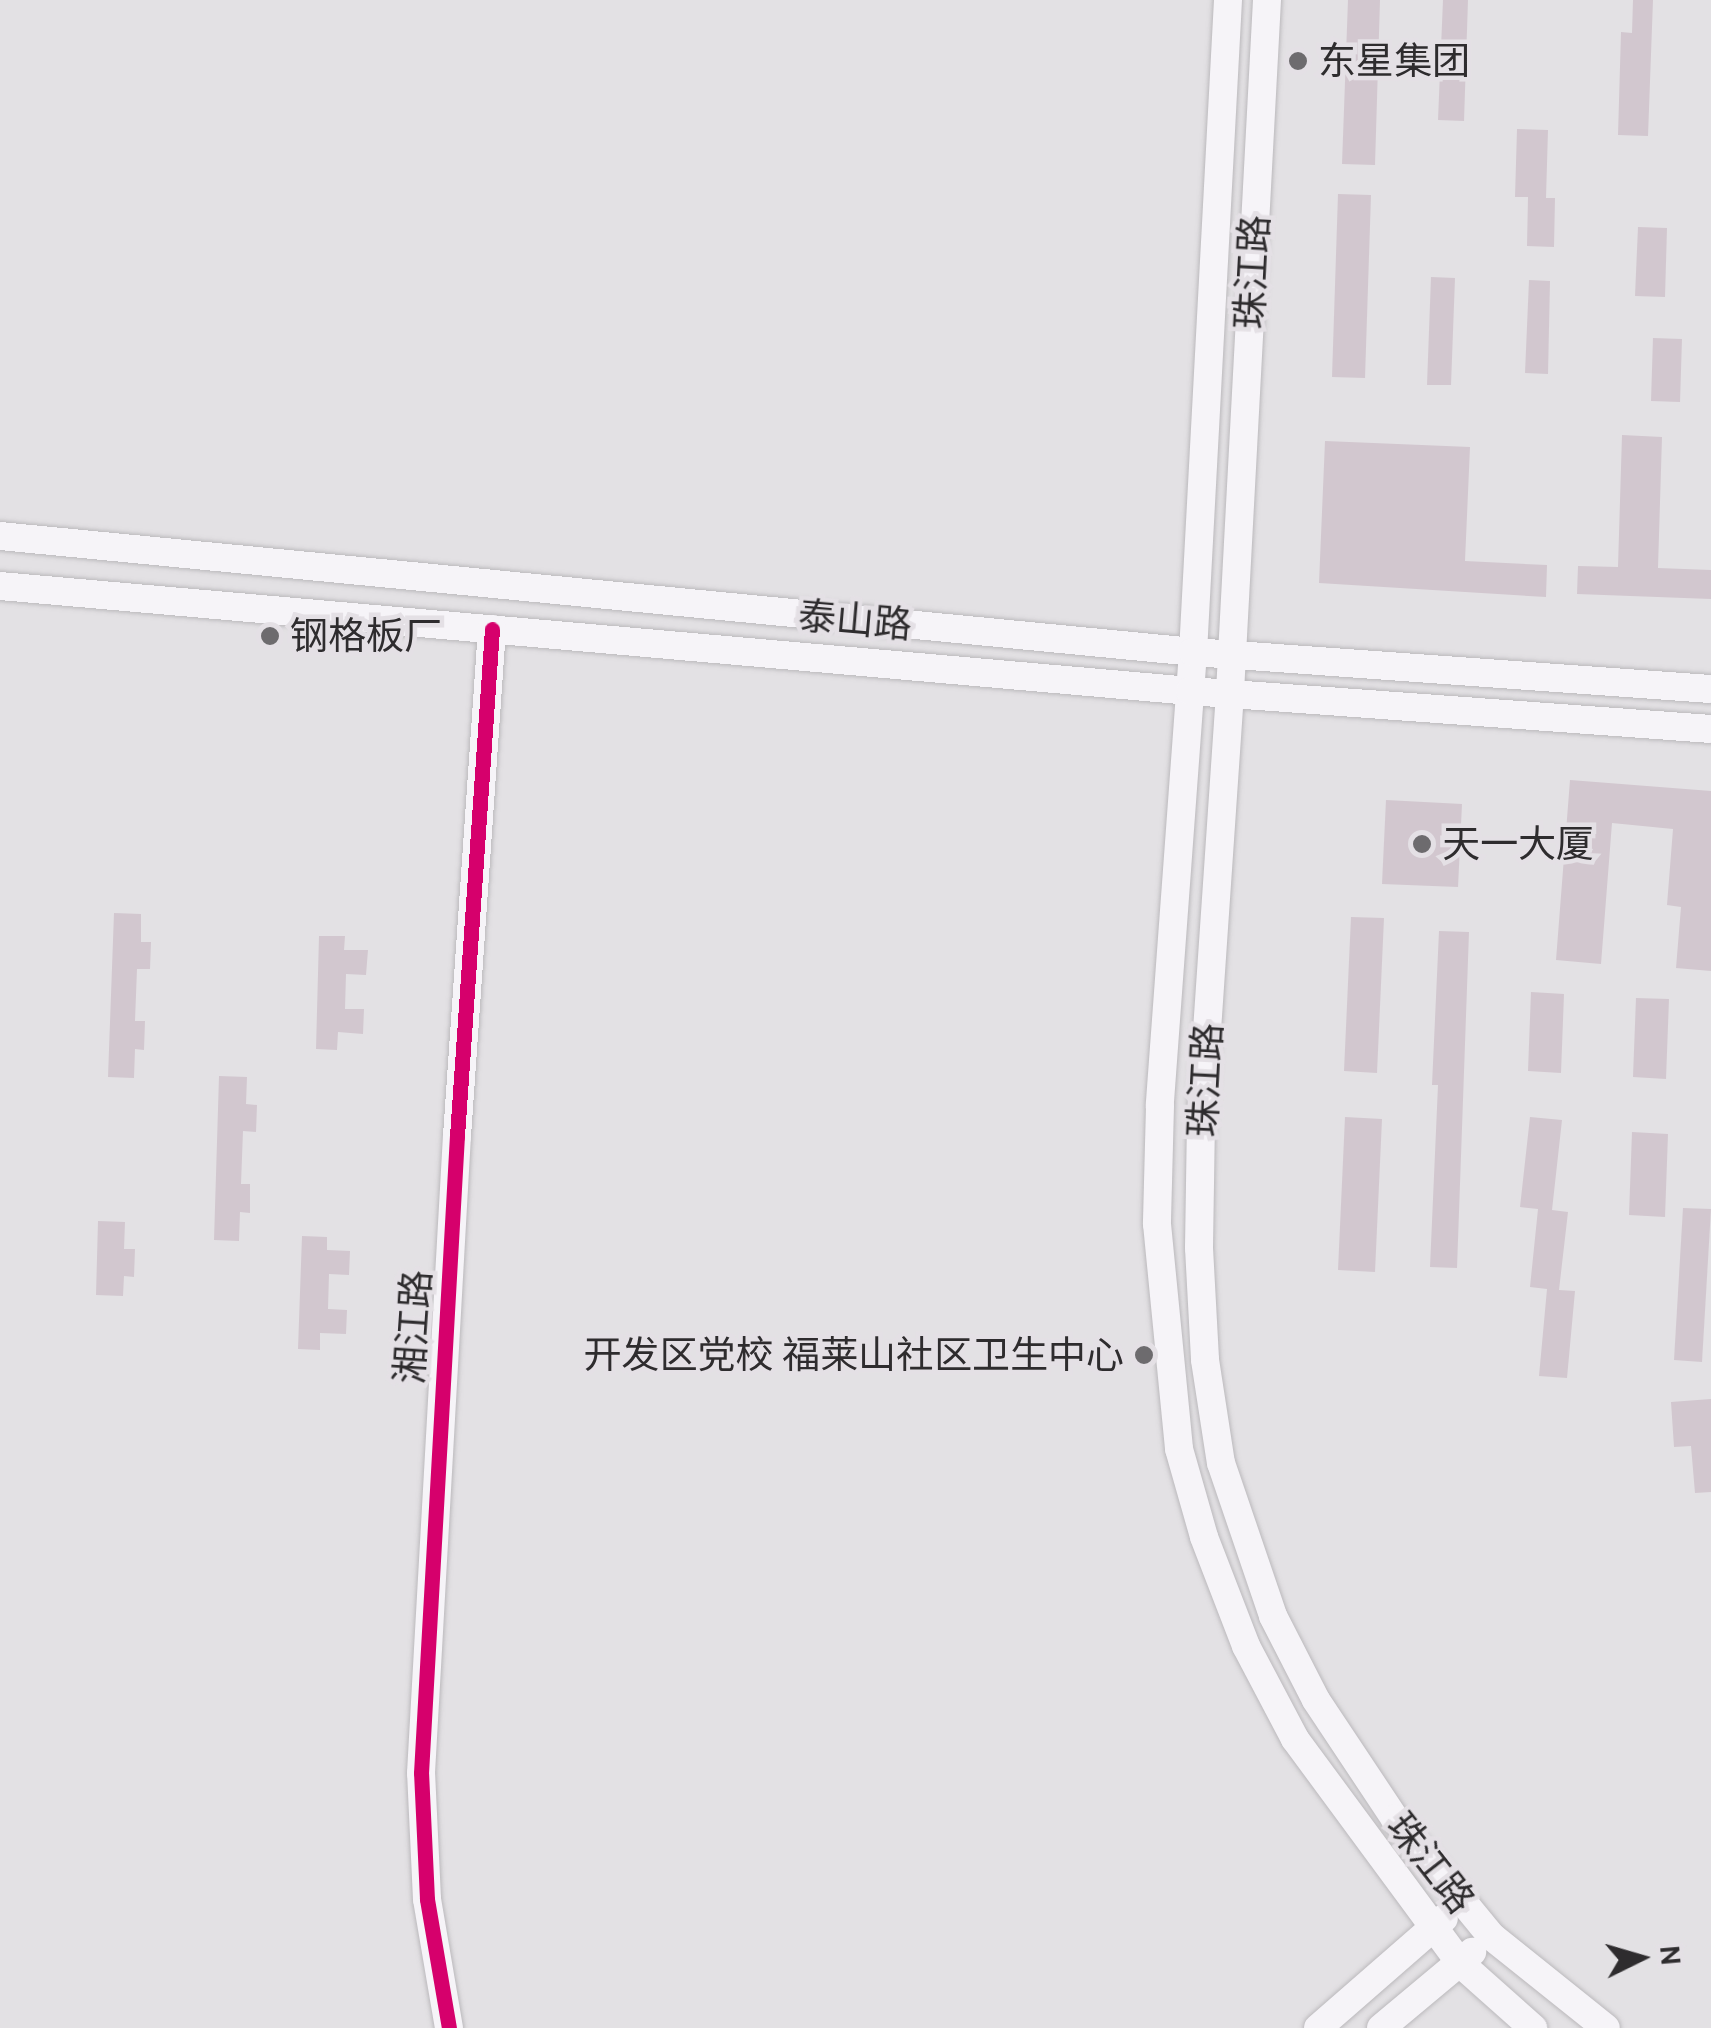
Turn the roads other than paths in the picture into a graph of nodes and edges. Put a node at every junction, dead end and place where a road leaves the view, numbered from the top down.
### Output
1 (1228, 0) edge
2 (1267, 0) edge
3 (0, 536) edge
4 (0, 586) edge
5 (492, 629) junction
6 (1193, 652) junction
7 (1230, 654) junction
8 (1711, 689) edge
9 (1190, 691) junction
10 (1230, 694) junction
11 (1711, 730) edge
12 (1459, 1903) junction
13 (1432, 1928) junction
14 (1490, 1936) junction
15 (1460, 1963) junction
16 (449, 2028) edge
17 (1318, 2028) edge
18 (1381, 2028) edge
19 (1533, 2028) edge
20 (1606, 2028) edge

1 - 6 main road
2 - 7 main road, 珠江路
3 - 6 main road, 泰山路
4 - 5 main road, 泰山路
5 - 9 main road, 泰山路
5 - 16 main road, 湘江路
6 - 7 main road, 泰山路
6 - 9 main road
7 - 8 main road, 泰山路
7 - 10 main road, 珠江路
9 - 10 main road, 泰山路
9 - 13 main road
10 - 11 main road, 泰山路
10 - 12 main road, 珠江路
12 - 13 main road
12 - 14 main road, 珠江路
13 - 15 main road
13 - 17 main road
14 - 15 main road
14 - 20 main road, 珠江路
15 - 18 main road
15 - 19 main road

